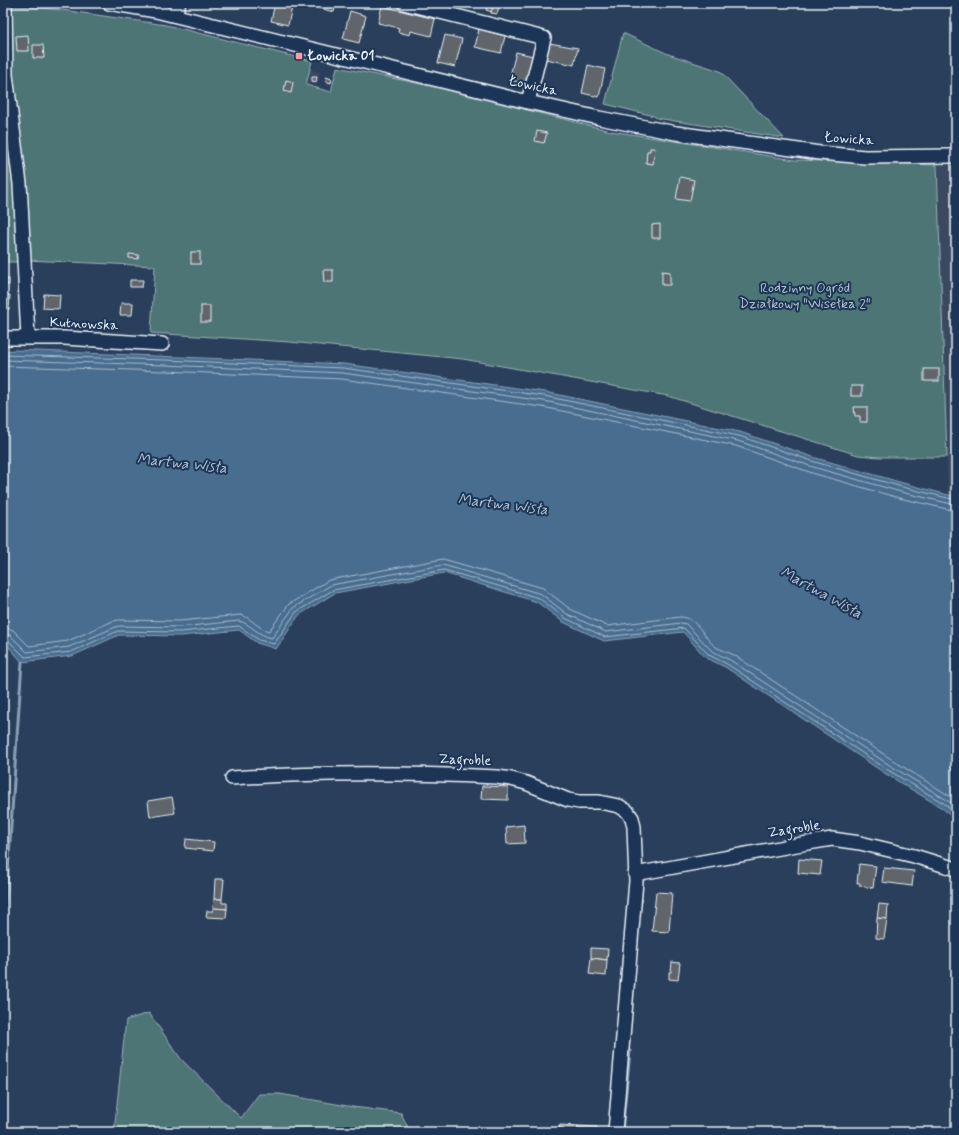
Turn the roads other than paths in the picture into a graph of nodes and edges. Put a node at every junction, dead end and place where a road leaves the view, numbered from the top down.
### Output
1 (5, 3) edge
2 (109, 3) edge
3 (404, 3) edge
4 (177, 9) edge
5 (528, 102) junction
6 (956, 156) edge
7 (28, 337) junction
8 (3, 338) edge
9 (162, 344) dead end
10 (232, 778) dead end
11 (956, 869) edge
12 (635, 874) junction
13 (615, 1132) edge

1 - 7 street
2 - 4 street, Łowicka
3 - 5 street
4 - 5 street, Łowicka
5 - 6 street, Łowicka
7 - 8 street, Kutnowska
7 - 9 street, Kutnowska
10 - 12 street, Zagroble
11 - 12 street, Zagroble
12 - 13 street, Zagroble

